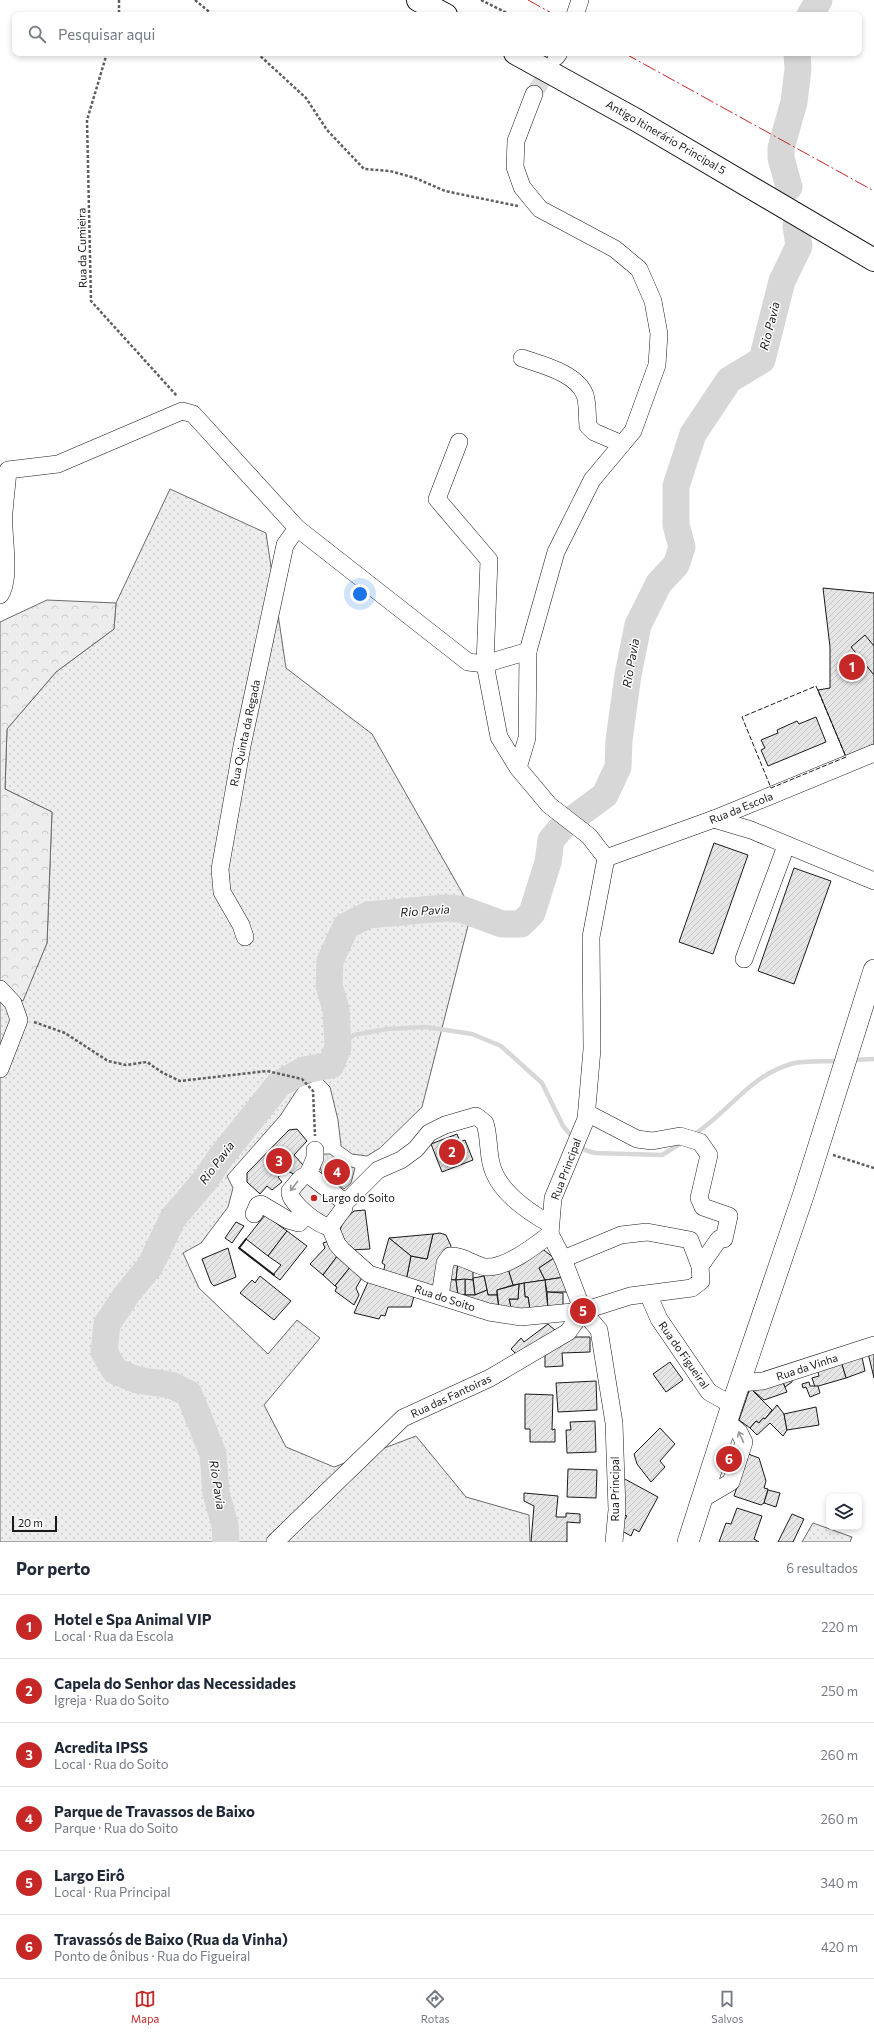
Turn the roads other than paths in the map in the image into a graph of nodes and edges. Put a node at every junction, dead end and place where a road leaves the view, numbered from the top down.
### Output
1 (418, 0) edge
2 (580, 0) edge
3 (440, 12) edge
4 (576, 12) edge
5 (520, 56) edge
6 (534, 94) tunnel mouth
7 (815, 224) junction
8 (874, 254) edge
9 (874, 260) edge
10 (522, 358) dead end
11 (459, 442) dead end
12 (622, 444) junction
13 (297, 528) junction
14 (0, 595) edge
15 (528, 651) junction
16 (484, 664) junction
17 (874, 753) edge
18 (518, 768) junction
19 (714, 819) junction
20 (786, 846) junction
21 (606, 858) junction
22 (873, 881) edge
23 (245, 938) dead end
24 (744, 959) dead end
25 (874, 970) edge
26 (874, 985) edge
27 (0, 989) edge
28 (861, 1012) junction
29 (0, 1069) edge
30 (587, 1113) junction
31 (315, 1150) road end
32 (308, 1174) junction
33 (344, 1204) junction
34 (305, 1213) junction
35 (254, 1214) dead end
36 (330, 1227) junction
37 (550, 1229) junction
38 (563, 1259) junction
39 (700, 1266) junction
40 (648, 1294) junction
41 (440, 1296) junction
42 (583, 1311) junction
43 (874, 1345) edge
44 (740, 1383) junction
45 (730, 1414) junction
46 (275, 1542) edge
47 (614, 1542) edge
48 (688, 1542) edge

1 - 3 highway
2 - 4 street
5 - 7 highway, Antigo Itinerário Principal 5
6 - 12 street
7 - 8 highway, Antigo Itinerário Principal 5
7 - 9 highway, Antigo Itinerário Principal 5
10 - 12 street
11 - 16 street
12 - 15 street
13 - 14 street
13 - 16 street
13 - 23 street, Rua Quinta da Regada
15 - 16 street
15 - 18 street
16 - 18 street
17 - 19 street, Rua da Escola
18 - 21 street
19 - 20 street
19 - 21 street, Rua da Escola
20 - 22 street
20 - 24 street
21 - 30 street, Rua Principal
25 - 28 main road
26 - 28 main road
27 - 29 street
28 - 44 main road
30 - 37 street, Rua Principal
30 - 39 street
31 - 32 street
32 - 33 street
32 -> 34 street
33 - 36 street
33 - 37 street
34 - 35 street
34 - 36 street
36 - 41 street, Rua do Soito
37 - 38 street, Rua Principal
37 - 41 street
38 - 39 street
38 - 42 street, Rua Principal
39 - 40 street, Rua do Soito
40 - 42 street, Rua do Soito
40 - 45 street, Rua do Figueiral
41 - 42 street, Rua do Soito
42 - 46 street, Rua das Fantoiras
42 - 47 street, Rua Principal
43 - 44 street, Rua da Vinha
44 - 45 main road
45 - 48 main road

